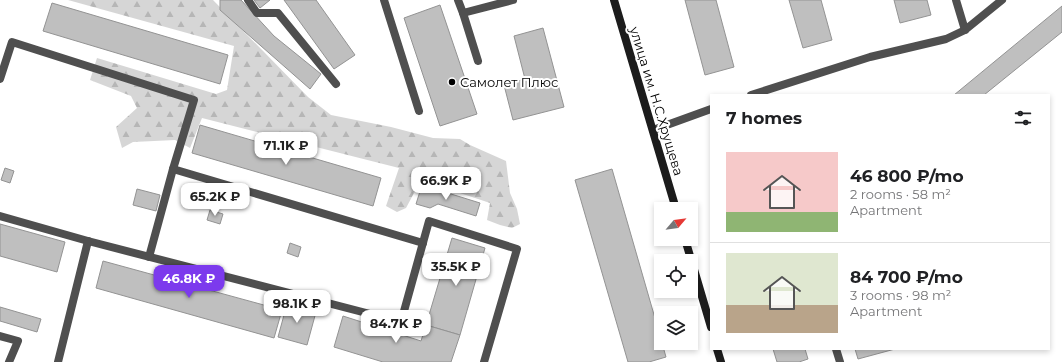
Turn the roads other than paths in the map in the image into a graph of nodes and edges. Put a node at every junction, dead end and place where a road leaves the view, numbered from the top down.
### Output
1 (248, 0) edge
2 (384, 0) edge
3 (458, 0) edge
4 (513, 0) edge
5 (614, 0) edge
6 (956, 0) edge
7 (1002, 0) edge
8 (463, 13) junction
9 (965, 30) junction
10 (478, 61) dead end
11 (0, 79) edge
12 (336, 84) dead end
13 (754, 94) edge
14 (710, 109) edge
15 (419, 111) dead end
16 (653, 130) junction
17 (174, 169) junction
18 (674, 202) edge
19 (0, 216) edge
20 (88, 241) junction
21 (423, 243) junction
22 (687, 246) edge
23 (149, 257) junction
24 (710, 324) edge
25 (0, 336) edge
26 (717, 350) edge
27 (836, 350) edge
28 (10, 362) edge
29 (58, 362) edge
30 (484, 362) edge
31 (721, 362) edge
32 (840, 362) edge

1 - 12 street
2 - 15 street
3 - 8 street
4 - 8 street
5 - 16 main road, улица им. Н.С.Хрущева
6 - 9 street
7 - 9 street
8 - 10 street
9 - 13 street
11 - 17 street
14 - 16 street
16 - 18 main road, улица им. Н.С.Хрущева
17 - 21 street
17 - 23 street
19 - 20 street
20 - 23 street
20 - 29 street
21 - 23 street
21 - 30 street
22 - 24 main road
25 - 28 street
26 - 31 main road
27 - 32 street

